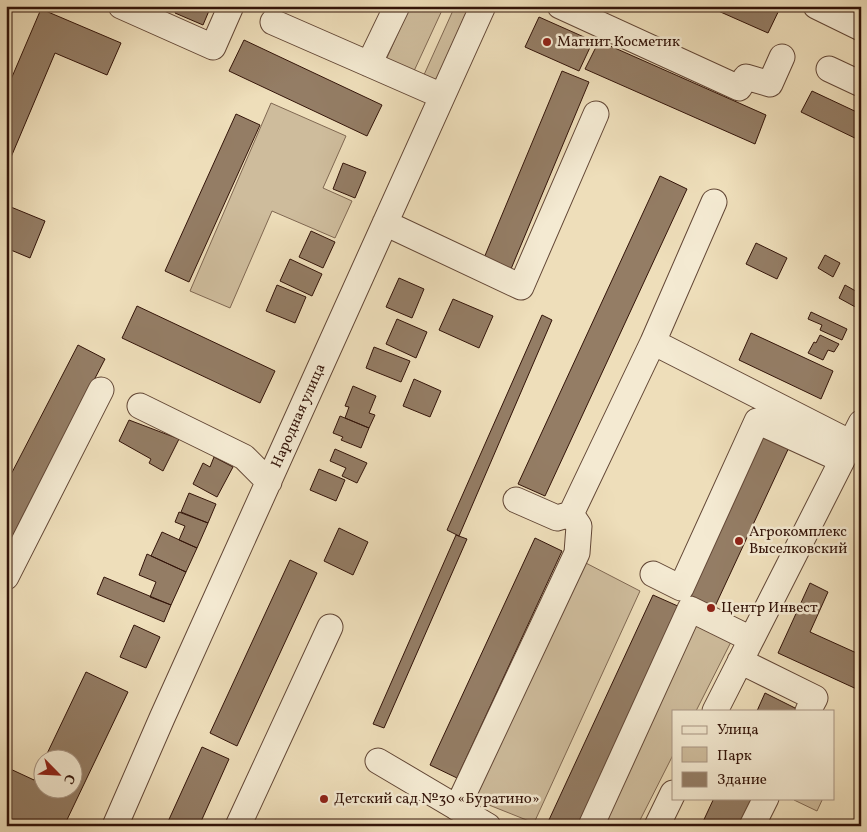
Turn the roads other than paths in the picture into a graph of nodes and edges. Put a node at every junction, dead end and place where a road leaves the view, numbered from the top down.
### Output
1 (122, 6) edge
2 (231, 6) edge
3 (396, 6) edge
4 (483, 6) edge
5 (560, 6) edge
6 (799, 6) edge
7 (808, 6) edge
8 (816, 6) edge
9 (273, 22) dead end
10 (861, 28) edge
11 (782, 57) dead end
12 (370, 64) junction
13 (829, 69) dead end
14 (861, 84) edge
15 (442, 96) junction
16 (596, 114) dead end
17 (714, 202) dead end
18 (385, 223) junction
19 (653, 342) junction
20 (101, 390) dead end
21 (140, 406) dead end
22 (851, 442) edge
23 (269, 482) junction
24 (516, 500) dead end
25 (571, 514) junction
26 (653, 574) dead end
27 (6, 577) edge
28 (330, 627) dead end
29 (746, 650) junction
30 (716, 710) edge
31 (809, 710) edge
32 (378, 761) dead end
33 (672, 795) edge
34 (765, 800) edge
35 (457, 808) junction
36 (116, 826) edge
37 (238, 826) edge
38 (488, 826) edge
39 (591, 826) edge
40 (657, 826) edge
41 (752, 826) edge

1 - 2 street
3 - 12 street
4 - 15 street, Народная улица
5 - 11 street
6 - 7 street
8 - 10 street
9 - 12 street
12 - 15 street
13 - 14 street
15 - 18 street, Народная улица
16 - 18 street
17 - 19 street
18 - 23 street, Народная улица
19 - 22 street
19 - 25 street
20 - 27 street
21 - 23 street
22 - 26 street
22 - 29 street
23 - 36 street, Народная улица
24 - 25 street
25 - 35 street
28 - 37 street
29 - 30 street
29 - 31 street
29 - 39 street
32 - 35 street
33 - 40 street
34 - 41 street
35 - 38 street

